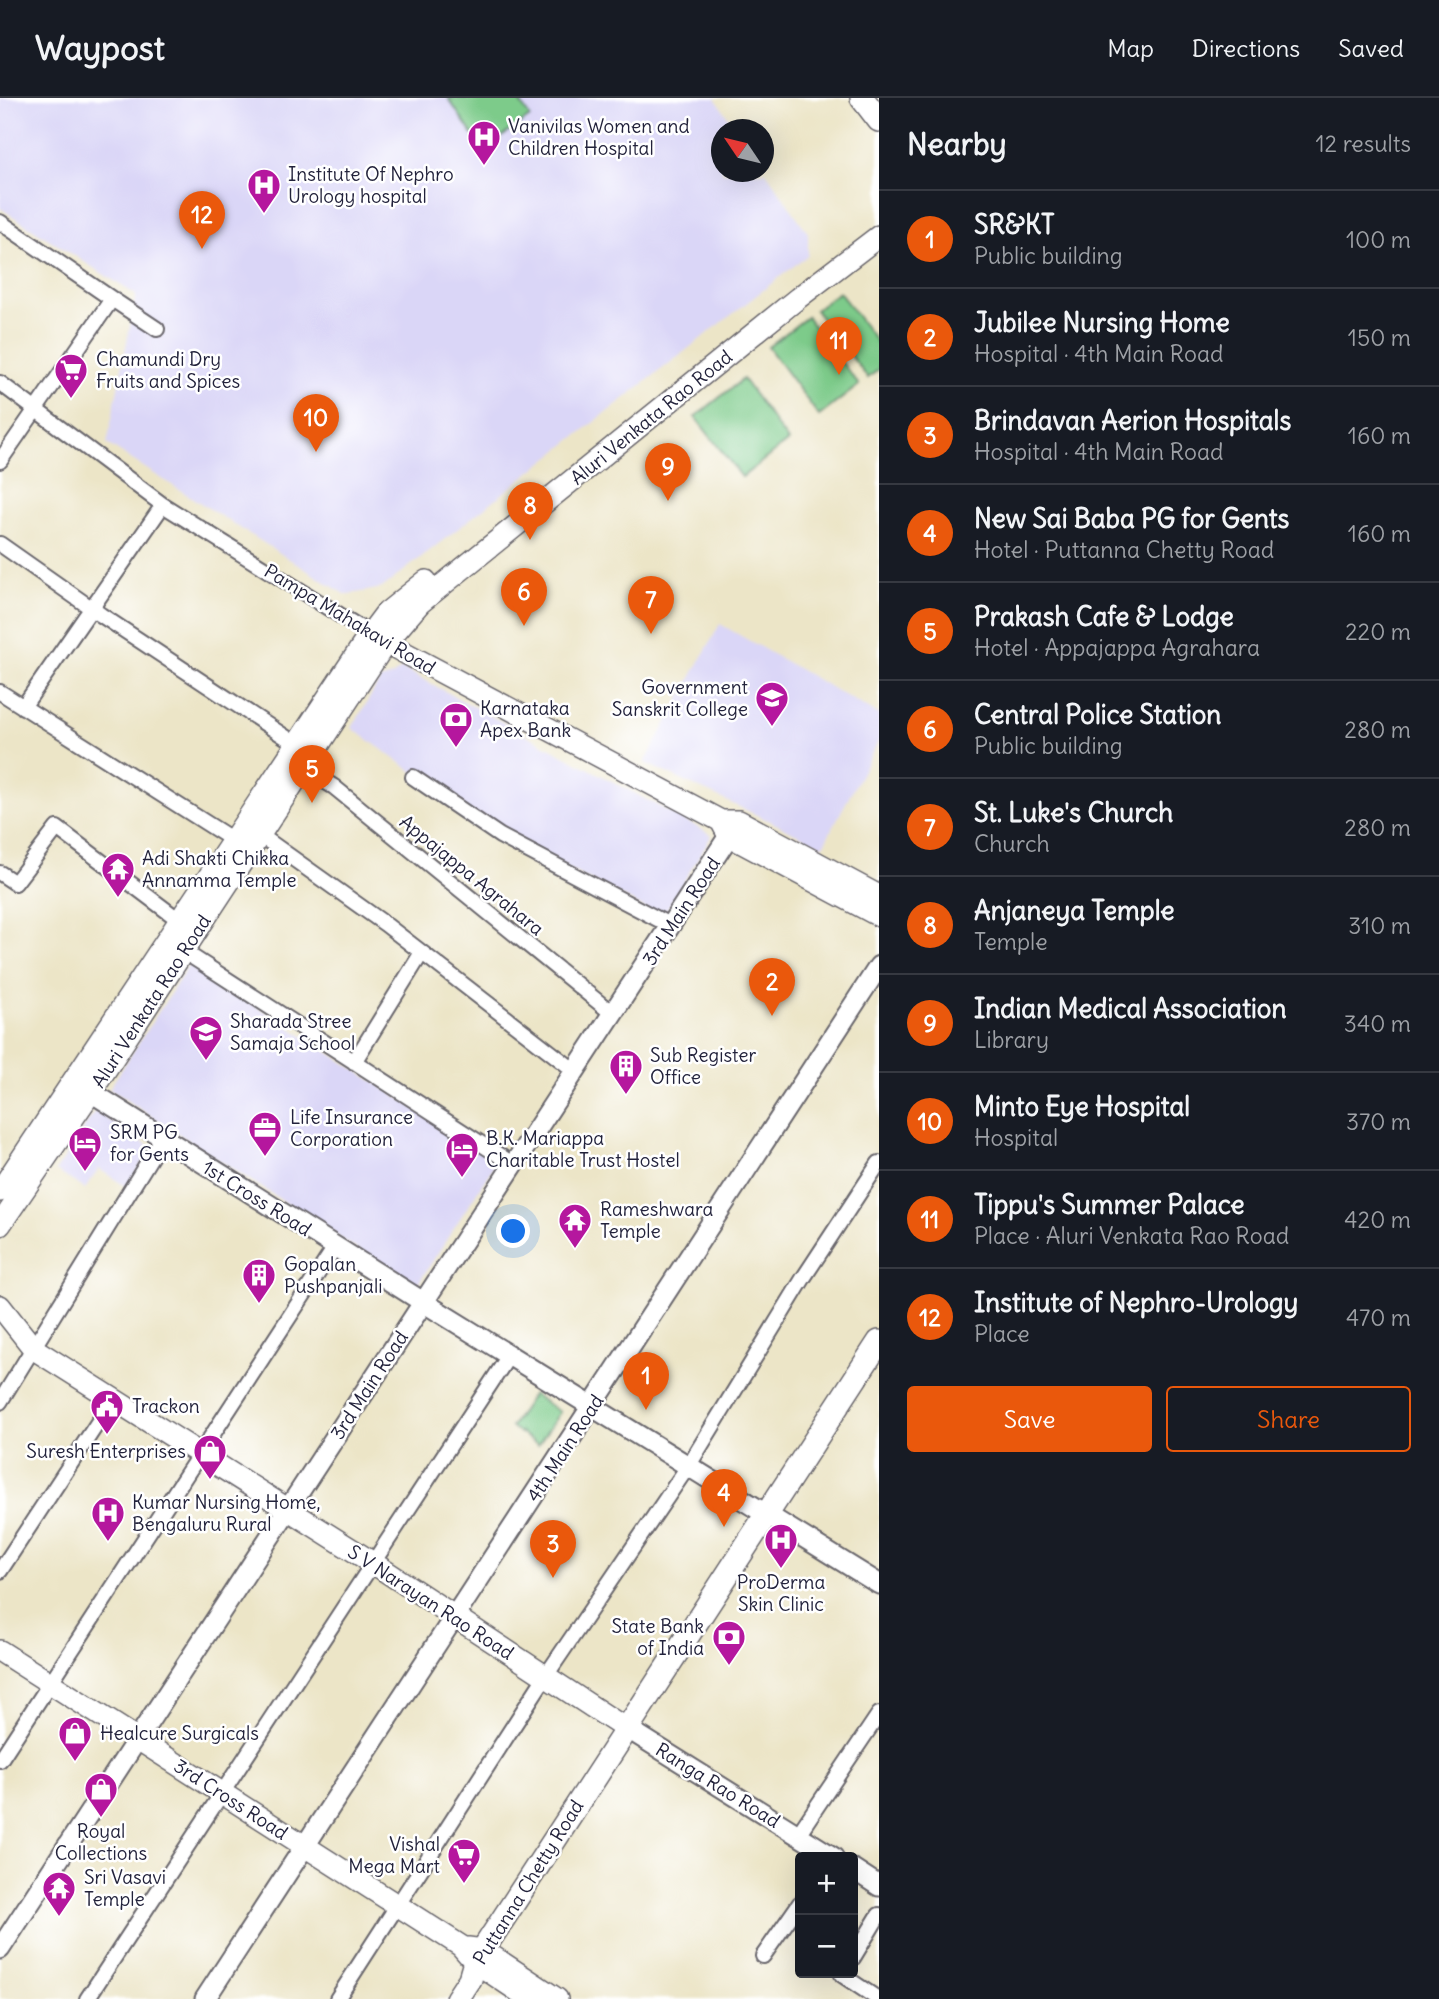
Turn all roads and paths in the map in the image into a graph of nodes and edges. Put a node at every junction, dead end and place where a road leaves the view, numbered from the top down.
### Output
1 (862, 98) edge
2 (879, 120) edge
3 (0, 222) edge
4 (879, 224) edge
5 (879, 236) edge
6 (112, 299) junction
7 (157, 330) dead end
8 (0, 383) edge
9 (37, 409) junction
10 (0, 461) edge
11 (163, 505) junction
12 (0, 544) edge
13 (92, 609) junction
14 (378, 639) junction
15 (0, 692) edge
16 (23, 707) junction
17 (296, 744) junction
18 (305, 769) junction
19 (412, 777) dead end
20 (730, 826) junction
21 (260, 835) junction
22 (233, 840) junction
23 (0, 873) edge
24 (879, 896) edge
25 (879, 916) edge
26 (179, 920) junction
27 (671, 926) junction
28 (175, 945) junction
29 (421, 954) junction
30 (879, 966) edge
31 (613, 1014) junction
32 (354, 1062) junction
33 (575, 1071) junction
34 (91, 1092) junction
35 (162, 1139) junction
36 (879, 1163) edge
37 (514, 1165) junction
38 (0, 1191) edge
39 (0, 1225) edge
40 (335, 1247) junction
41 (423, 1302) junction
42 (0, 1306) edge
43 (0, 1332) edge
44 (879, 1342) edge
45 (34, 1349) junction
46 (510, 1354) junction
47 (879, 1363) edge
48 (112, 1401) junction
49 (0, 1402) edge
50 (593, 1406) junction
51 (201, 1456) junction
52 (689, 1465) junction
53 (288, 1510) junction
54 (773, 1516) junction
55 (373, 1563) junction
56 (0, 1571) edge
57 (879, 1584) edge
58 (454, 1617) junction
59 (0, 1651) edge
60 (545, 1677) junction
61 (50, 1683) junction
62 (879, 1714) edge
63 (632, 1732) junction
64 (873, 1735) edge
65 (138, 1739) junction
66 (0, 1760) edge
67 (222, 1793) junction
68 (797, 1836) junction
69 (304, 1846) junction
70 (824, 1852) edge
71 (858, 1873) edge
72 (879, 1886) edge
73 (398, 1907) junction
74 (795, 1910) edge
75 (879, 1915) edge
76 (0, 1949) edge
77 (858, 1950) edge
78 (763, 1956) dead end
79 (478, 1961) junction
80 (846, 1978) edge
81 (87, 1999) edge
82 (205, 1999) edge
83 (337, 1999) edge
84 (457, 1999) edge
85 (530, 1999) edge
86 (557, 1999) edge
87 (878, 1999) edge

1 - 2 main road
3 - 6 street
4 - 14 main road, Aluri Venkata Rao Road
5 - 14 main road, Aluri Venkata Rao Road
6 - 7 street
6 - 9 street
8 - 9 street, Pampa Mahakavi Road
9 - 10 street
9 - 11 street, Pampa Mahakavi Road
11 - 13 street
11 - 14 street, Pampa Mahakavi Road
12 - 13 street
13 - 16 street
13 - 17 street
14 - 17 main road, Aluri Venkata Rao Road
14 - 18 main road, Aluri Venkata Rao Road
14 - 20 main road, Pampa Mahakavi Road
15 - 16 street
16 - 22 street
17 - 22 main road, Aluri Venkata Rao Road
18 - 21 main road, Aluri Venkata Rao Road
18 - 31 street, Appajappa Agrahara
19 - 27 street
20 - 24 main road, Pampa Mahakavi Road
20 - 25 main road, Pampa Mahakavi Road
20 - 27 street, 3rd Main Road
21 - 28 main road, Aluri Venkata Rao Road
21 - 29 street
22 - 26 main road, Aluri Venkata Rao Road
23 - 26 street
26 - 28 main road, Aluri Venkata Rao Road
27 - 31 street, 3rd Main Road
28 - 32 street
28 - 34 main road, Aluri Venkata Rao Road
28 - 38 main road, Aluri Venkata Rao Road
29 - 32 street
29 - 33 street
30 - 50 street, 4th Main Road
31 - 33 street, 3rd Main Road
32 - 37 street
33 - 37 street, 3rd Main Road
34 - 35 street, 1st Cross Road
34 - 39 main road, Aluri Venkata Rao Road
35 - 40 street, 1st Cross Road
35 - 45 street
36 - 52 street
37 - 41 street, 3rd Main Road
40 - 41 street, 1st Cross Road
40 - 51 street
41 - 46 street, 1st Cross Road
41 - 53 street, 3rd Main Road
42 - 45 main road, S V Narayan Rao Road
43 - 45 main road
44 - 54 main road, Puttanna Chetty Road
45 - 48 main road, S V Narayan Rao Road
45 - 49 street
46 - 50 street, 1st Cross Road
46 - 55 street
47 - 54 main road, Puttanna Chetty Road
48 - 51 main road, S V Narayan Rao Road
48 - 56 street
50 - 52 street, 1st Cross Road
50 - 58 street, 4th Main Road
51 - 53 main road, S V Narayan Rao Road
51 - 61 street
52 - 54 street, 1st Cross Road
52 - 60 street
53 - 55 main road, S V Narayan Rao Road
53 - 65 street, 3rd Main Road
54 - 57 street, 1st Cross Road
54 - 63 main road, Puttanna Chetty Road
55 - 58 main road, S V Narayan Rao Road
55 - 67 street
58 - 60 main road, S V Narayan Rao Road
58 - 69 street, 4th Main Road
59 - 61 main road, 3rd Cross Road
60 - 63 main road, S V Narayan Rao Road
60 - 73 street
61 - 65 main road, 3rd Cross Road
61 - 66 street
62 - 64 street
63 - 68 street, Ranga Rao Road
63 - 79 main road, Puttanna Chetty Road
64 - 68 street
65 - 67 main road, 3rd Cross Road
65 - 76 street, 3rd Main Road
67 - 69 main road, 3rd Cross Road
67 - 81 street
68 - 70 street, Ranga Rao Road
69 - 73 main road, 3rd Cross Road
69 - 82 street, 4th Main Road
71 - 72 street
73 - 79 main road, 3rd Cross Road
73 - 83 street
74 - 78 street
75 - 77 street
79 - 84 main road, Puttanna Chetty Road
79 - 85 main road
79 - 86 main road
80 - 87 street

